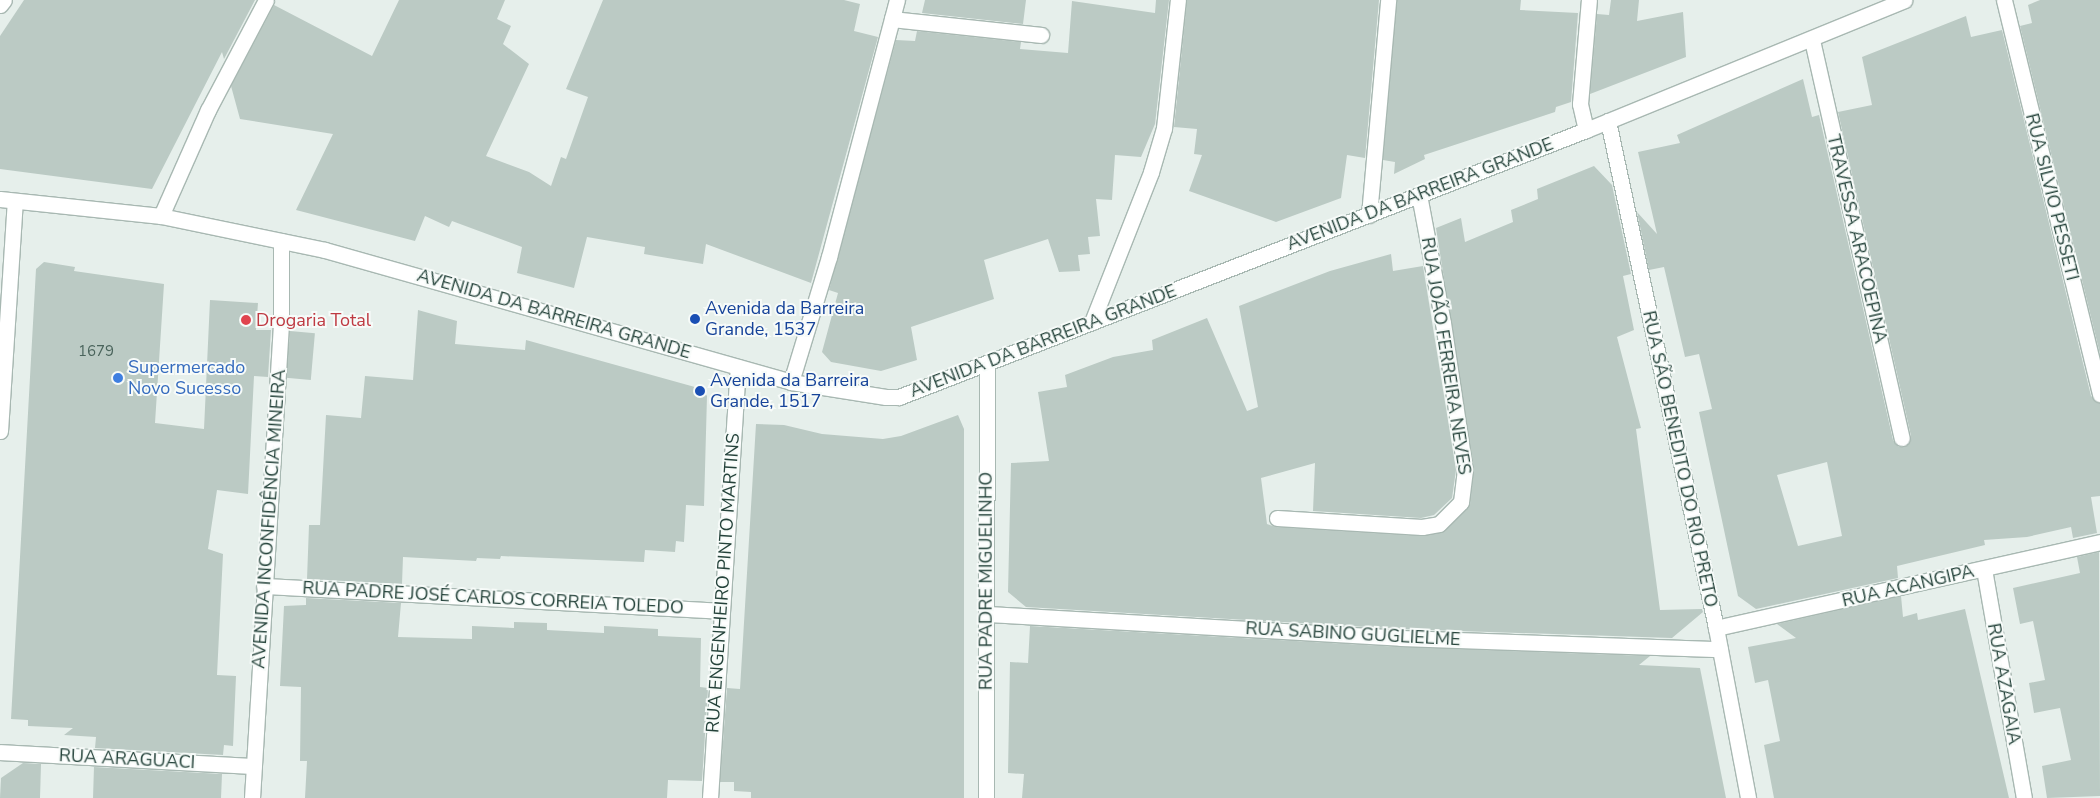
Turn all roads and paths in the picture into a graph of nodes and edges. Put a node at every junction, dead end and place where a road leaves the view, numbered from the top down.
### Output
1 (4, 0) edge
2 (266, 0) edge
3 (897, 0) edge
4 (1178, 0) edge
5 (1388, 0) edge
6 (1588, 0) edge
7 (1905, 0) edge
8 (2004, 0) edge
9 (0, 5) edge
10 (892, 19) junction
11 (1041, 34) dead end
12 (1812, 40) junction
13 (1608, 121) junction
14 (1586, 130) junction
15 (1419, 196) junction
16 (7, 200) edge
17 (1369, 215) junction
18 (161, 216) junction
19 (282, 241) junction
20 (1092, 322) junction
21 (987, 364) junction
22 (738, 368) junction
23 (791, 382) junction
24 (2100, 394) edge
25 (0, 431) edge
26 (1902, 438) dead end
27 (1277, 518) dead end
28 (2100, 542) edge
29 (1984, 569) junction
30 (264, 586) junction
31 (721, 611) junction
32 (987, 614) junction
33 (1716, 628) junction
34 (1720, 649) junction
35 (0, 752) edge
36 (254, 766) junction
37 (252, 798) edge
38 (710, 798) edge
39 (986, 798) edge
40 (1748, 798) edge
41 (2024, 798) edge

1 - 9 street
2 - 18 street
3 - 10 street
4 - 20 street
5 - 17 street
6 - 14 street
7 - 12 street, AVENIDA DA BARREIRA GRANDE
8 - 24 street, RUA SILVIO PESSETI
10 - 11 street
10 - 23 street
12 - 13 street, AVENIDA DA BARREIRA GRANDE
12 - 26 street, TRAVESSA ARACOEPINA
13 - 14 street, AVENIDA DA BARREIRA GRANDE
13 - 33 street, RUA SÃO BENEDITO DO RIO PRETO
14 - 15 street, AVENIDA DA BARREIRA GRANDE
15 - 17 street, AVENIDA DA BARREIRA GRANDE
15 - 27 street, RUA JOÃO FERREIRA NEVES
16 - 18 street, AVENIDA DA BARREIRA GRANDE
16 - 25 street
17 - 20 street, AVENIDA DA BARREIRA GRANDE
18 - 19 street, AVENIDA DA BARREIRA GRANDE
19 - 22 street, AVENIDA DA BARREIRA GRANDE
19 - 30 street, AVENIDA INCONFIDÊNCIA MINEIRA
20 - 21 street, AVENIDA DA BARREIRA GRANDE
21 - 23 street, AVENIDA DA BARREIRA GRANDE
21 - 32 street, RUA PADRE MIGUELINHO
22 - 23 street, AVENIDA DA BARREIRA GRANDE
22 - 31 street, RUA ENGENHEIRO PINTO MARTINS
28 - 29 street, RUA ACANGIPA
29 - 33 street, RUA ACANGIPA
29 - 41 street, RUA AZAGAIA
30 - 31 street, RUA PADRE JOSÉ CARLOS CORREIA TOLEDO
30 - 36 street, AVENIDA INCONFIDÊNCIA MINEIRA
31 - 38 street, RUA ENGENHEIRO PINTO MARTINS
32 - 34 street, RUA SABINO GUGLIELME
32 - 39 street, RUA PADRE MIGUELINHO
33 - 34 street, RUA SÃO BENEDITO DO RIO PRETO
34 - 40 street, RUA SÃO BENEDITO DO RIO PRETO
35 - 36 street, RUA ARAGUACI
36 - 37 street, AVENIDA INCONFIDÊNCIA MINEIRA

